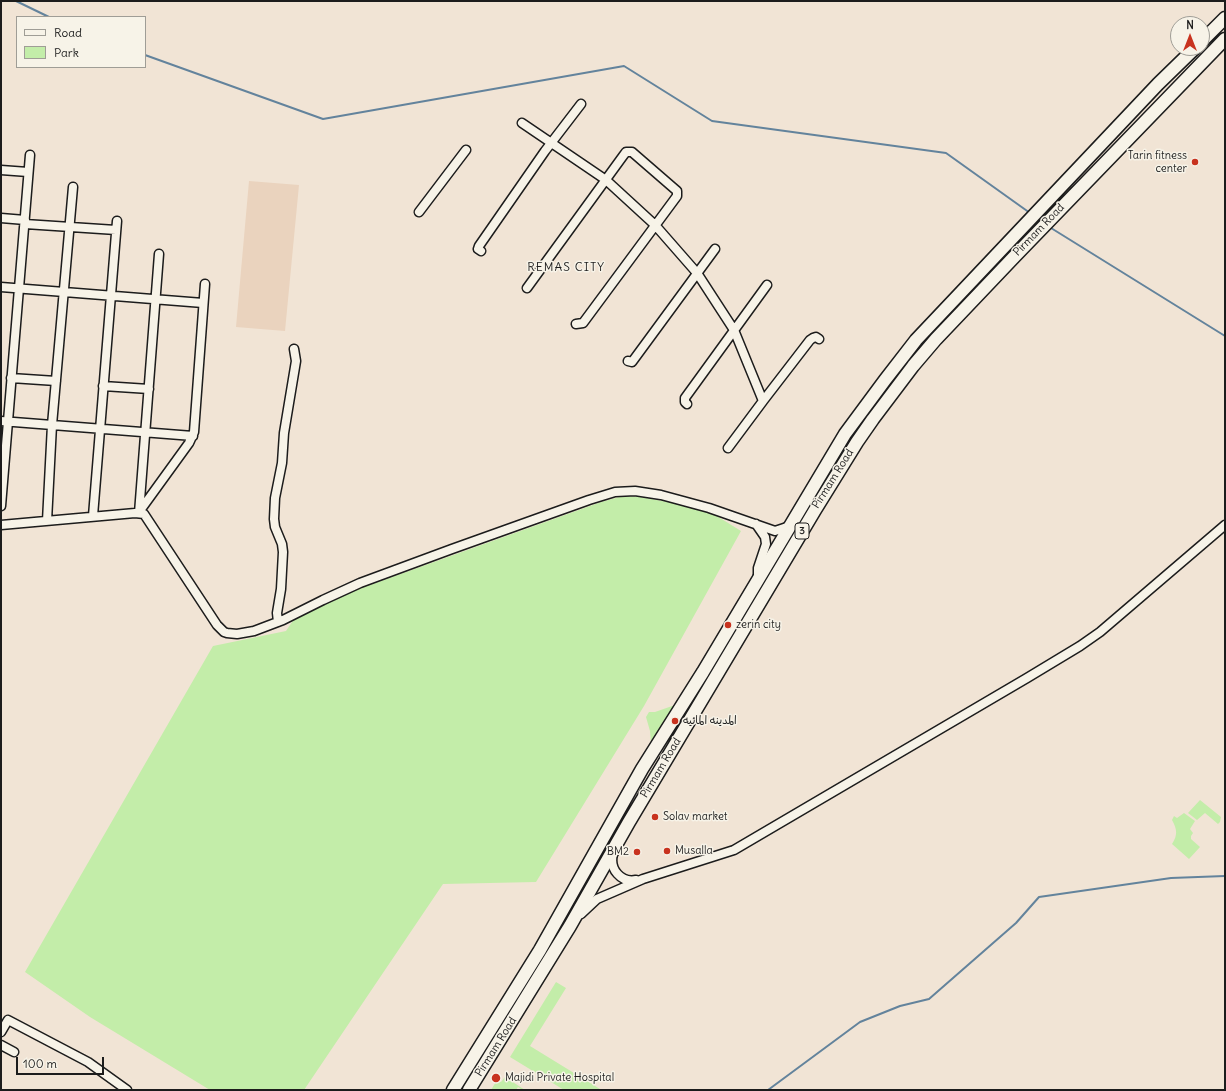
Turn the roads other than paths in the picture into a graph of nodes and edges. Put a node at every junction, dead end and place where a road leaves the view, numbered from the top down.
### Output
1 (1225, 18) edge
2 (1210, 33) edge
3 (1225, 39) edge
4 (1187, 56) edge
5 (581, 104) dead end
6 (522, 123) dead end
7 (551, 142) junction
8 (466, 150) dead end
9 (30, 155) dead end
10 (1, 170) edge
11 (28, 172) junction
12 (606, 180) junction
13 (73, 187) dead end
14 (419, 212) dead end
15 (1, 218) edge
16 (117, 221) dead end
17 (25, 222) junction
18 (655, 225) junction
19 (70, 227) junction
20 (116, 230) junction
21 (715, 249) dead end
22 (480, 252) dead end
23 (159, 254) dead end
24 (697, 273) junction
25 (205, 284) dead end
26 (767, 285) dead end
27 (1, 287) edge
28 (19, 288) junction
29 (527, 288) dead end
30 (65, 292) junction
31 (111, 296) junction
32 (156, 299) junction
33 (203, 303) junction
34 (576, 324) dead end
35 (734, 330) junction
36 (819, 339) dead end
37 (294, 349) dead end
38 (628, 361) dead end
39 (11, 378) junction
40 (56, 381) junction
41 (103, 386) junction
42 (148, 389) junction
43 (763, 401) junction
44 (687, 404) dead end
45 (4, 421) edge
46 (52, 425) junction
47 (100, 429) junction
48 (146, 433) junction
49 (192, 436) junction
50 (728, 448) dead end
51 (1, 506) edge
52 (139, 512) junction
53 (93, 516) junction
54 (47, 521) junction
55 (756, 524) junction
56 (1, 525) edge
57 (1225, 525) edge
58 (790, 526) junction
59 (758, 578) junction
60 (278, 622) junction
61 (660, 740) junction
62 (675, 743) junction
63 (615, 846) junction
64 (643, 879) junction
65 (570, 926) junction
66 (498, 1018) junction
67 (510, 1025) junction
68 (1, 1032) edge
69 (1, 1045) edge
70 (14, 1052) dead end
71 (127, 1090) edge
72 (453, 1090) edge
73 (469, 1090) edge

1 - 2 highway
3 - 62 highway, Pirmam Road / 3
4 - 58 highway, Pirmam Road / 3
5 - 7 street
6 - 7 street
7 - 12 street
7 - 22 street
8 - 14 street
9 - 11 street
10 - 11 street
11 - 17 street
12 - 18 street
12 - 18 street
12 - 29 street
13 - 19 street
15 - 17 street
16 - 20 street
17 - 19 street
17 - 28 street
18 - 24 street
18 - 34 street
19 - 20 street
19 - 30 street
20 - 31 street
21 - 24 street
23 - 32 street
24 - 35 street
24 - 38 street
25 - 33 street
26 - 35 street
27 - 28 street
28 - 30 street
28 - 39 street
30 - 31 street
30 - 40 street
31 - 32 street
31 - 41 street
32 - 33 street
32 - 42 street
33 - 49 street
35 - 43 street
35 - 44 street
36 - 43 street
37 - 60 street
39 - 40 street
39 - 45 street
40 - 46 street
41 - 42 street
41 - 47 street
42 - 48 street
43 - 50 street
45 - 46 street
45 - 51 street
46 - 47 street
46 - 54 street
47 - 48 street
47 - 53 street
48 - 49 street
48 - 52 street
49 - 52 street
52 - 53 street
52 - 60 street
53 - 54 street
54 - 56 street
55 - 58 street
55 - 59 street
55 - 60 street
57 - 64 street
58 - 59 highway, Pirmam Road / 3
59 - 61 highway, Pirmam Road / 3
61 - 62 highway
61 - 66 highway, Pirmam Road / 3
62 - 63 highway, Pirmam Road / 3
63 - 64 street
63 - 65 highway, Pirmam Road / 3
64 - 65 street
65 - 67 highway, Pirmam Road / 3
66 - 67 highway
66 - 72 highway, Pirmam Road / 3
67 - 73 highway, Pirmam Road / 3
68 - 71 street
69 - 70 street

